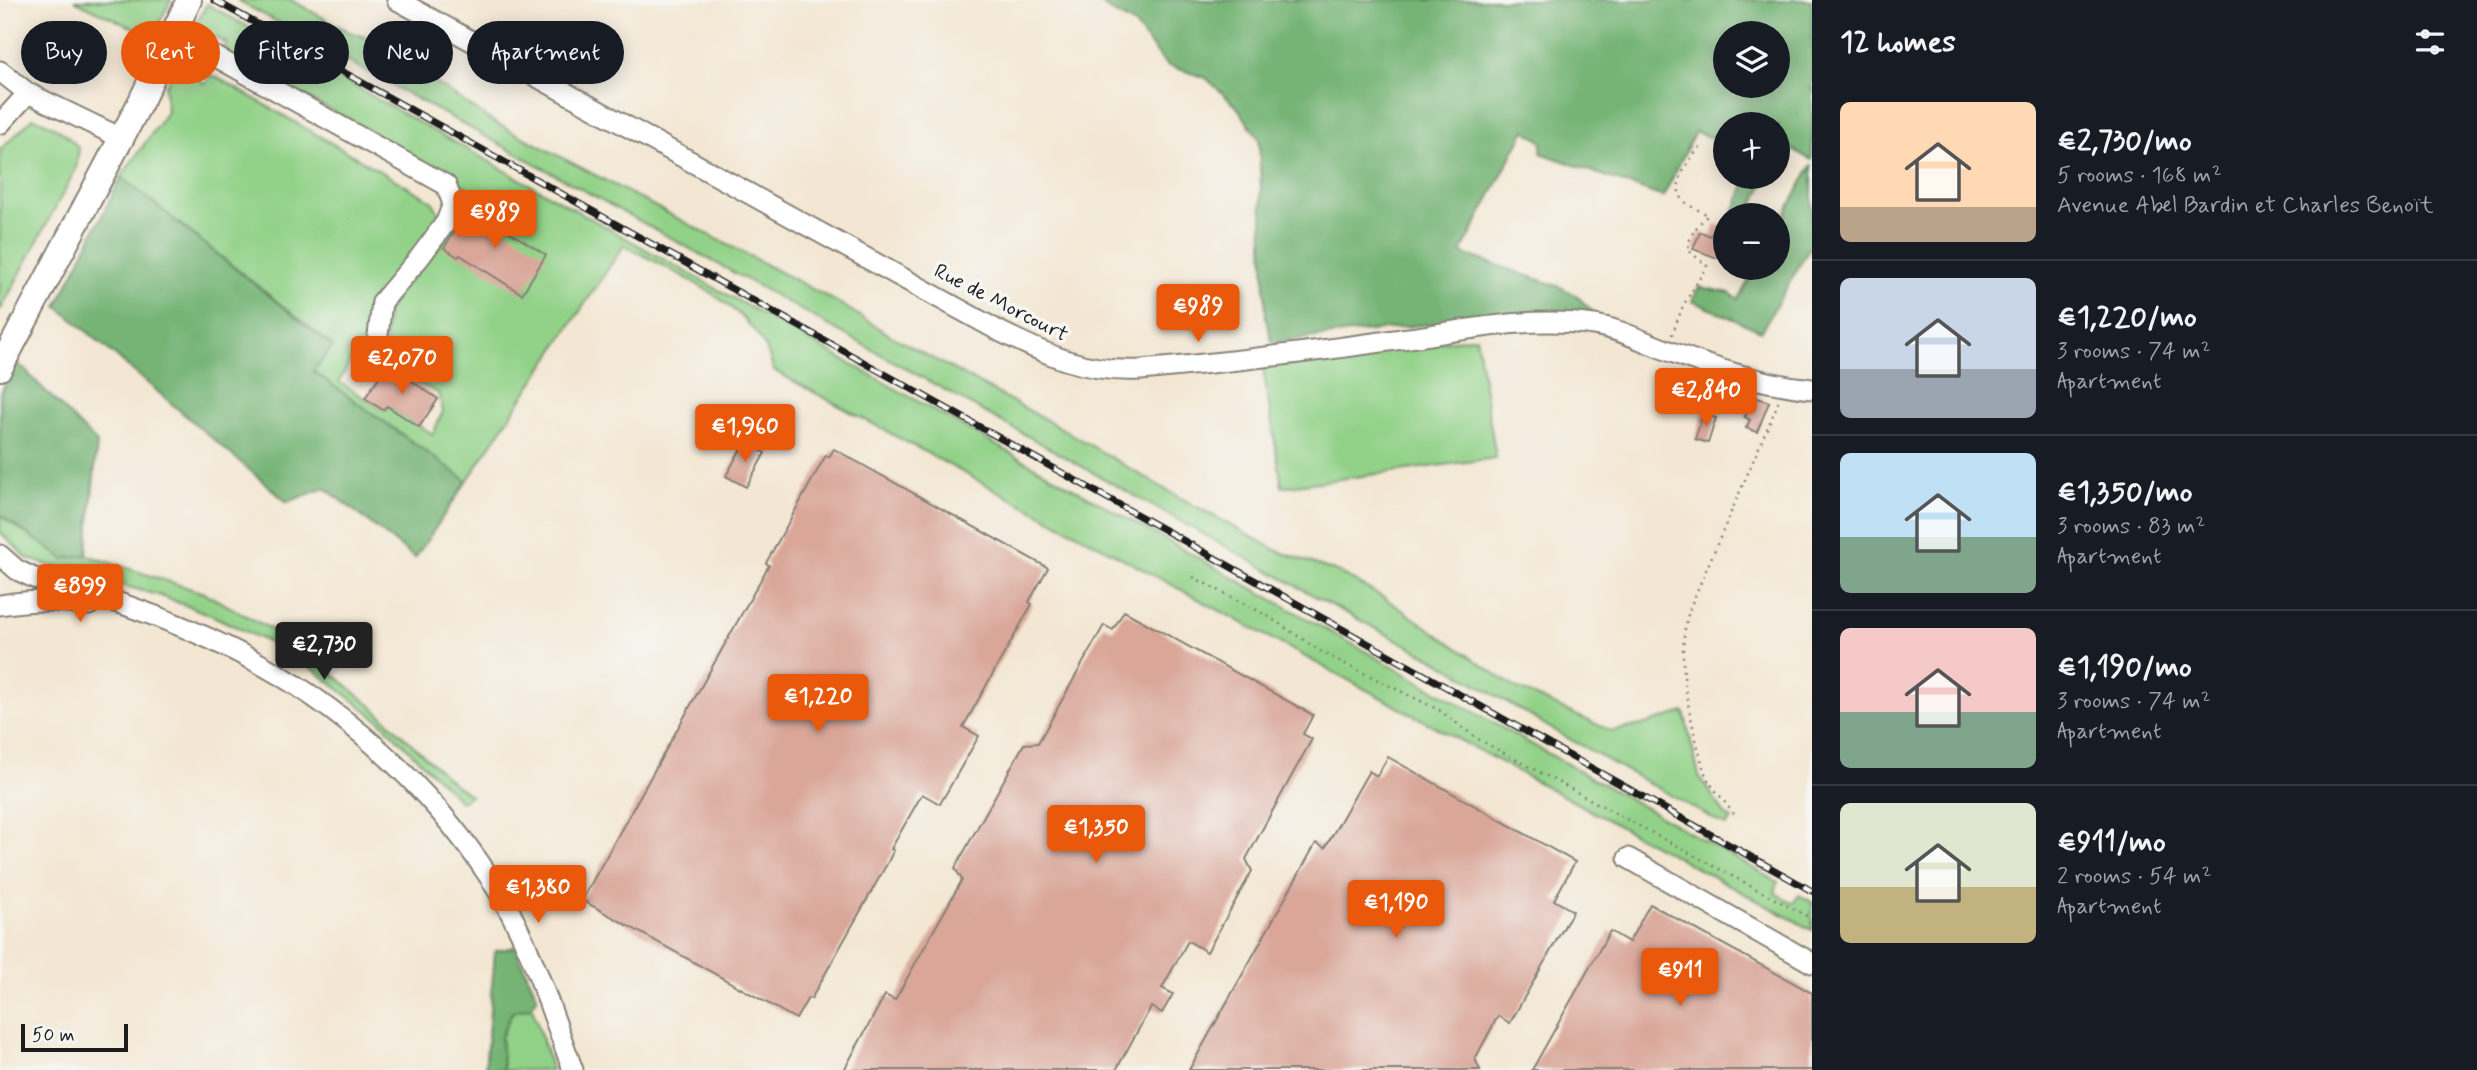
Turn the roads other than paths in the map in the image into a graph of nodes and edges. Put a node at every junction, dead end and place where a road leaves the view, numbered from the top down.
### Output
1 (397, 0) edge
2 (188, 2) edge
3 (178, 21) edge
4 (220, 59) edge
5 (0, 71) edge
6 (147, 84) edge
7 (29, 93) junction
8 (0, 124) edge
9 (121, 138) junction
10 (384, 359) dead end
11 (0, 368) edge
12 (1812, 389) edge
13 (0, 555) edge
14 (0, 605) edge
15 (159, 618) junction
16 (1628, 858) dead end
17 (1812, 963) edge
18 (573, 1070) edge

1 - 12 street, Rue de Morcourt
2 - 3 main road
4 - 10 street
5 - 7 street
6 - 9 main road
7 - 8 street
7 - 9 street
9 - 11 main road
13 - 15 street
14 - 15 street
15 - 18 street
16 - 17 street

